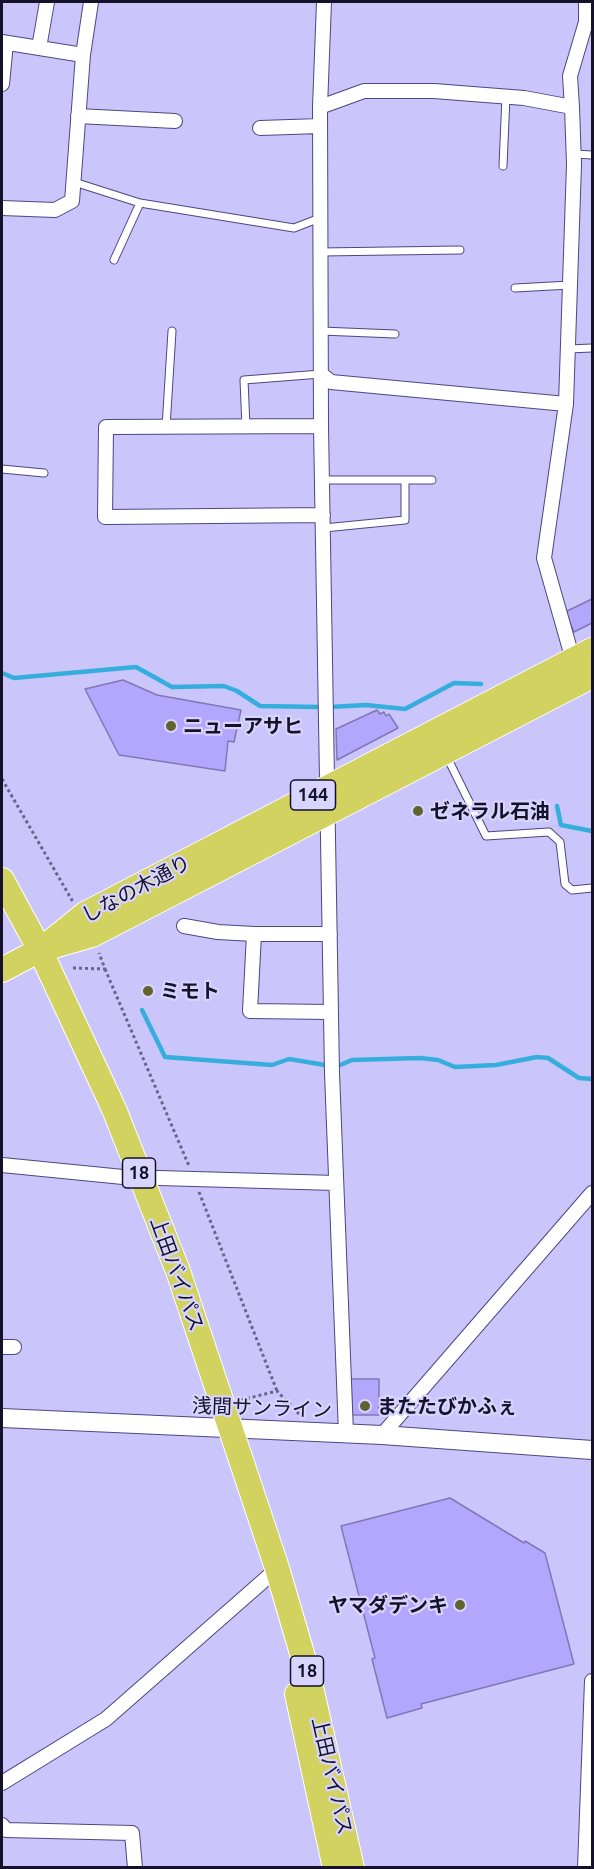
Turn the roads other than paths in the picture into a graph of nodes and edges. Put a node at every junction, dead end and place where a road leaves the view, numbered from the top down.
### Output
1 (47, 2) edge
2 (92, 2) edge
3 (324, 2) edge
4 (586, 2) edge
5 (4, 42) edge
6 (39, 48) junction
7 (83, 55) junction
8 (2, 84) edge
9 (506, 96) junction
10 (320, 107) junction
11 (572, 107) junction
12 (78, 116) junction
13 (175, 121) dead end
14 (320, 126) junction
15 (260, 128) dead end
16 (574, 154) junction
17 (592, 155) edge
18 (503, 166) dead end
19 (74, 182) junction
20 (140, 203) junction
21 (2, 208) edge
22 (320, 218) junction
23 (460, 250) dead end
24 (321, 252) junction
25 (114, 260) dead end
26 (570, 285) junction
27 (515, 288) dead end
28 (172, 331) dead end
29 (321, 331) junction
30 (395, 334) dead end
31 (592, 348) edge
32 (568, 349) junction
33 (321, 374) junction
34 (566, 404) junction
35 (321, 426) junction
36 (166, 427) junction
37 (246, 427) junction
38 (2, 469) edge
39 (44, 473) dead end
40 (323, 480) junction
41 (405, 480) junction
42 (432, 480) dead end
43 (323, 522) junction
44 (583, 655) edge
45 (592, 676) edge
46 (444, 752) junction
47 (329, 787) junction
48 (329, 812) junction
49 (2, 880) edge
50 (592, 888) edge
51 (184, 926) dead end
52 (254, 934) junction
53 (330, 934) junction
54 (40, 950) junction
55 (2, 970) edge
56 (332, 1012) junction
57 (2, 1164) edge
58 (140, 1177) junction
59 (336, 1183) junction
60 (592, 1193) edge
61 (2, 1418) edge
62 (230, 1429) junction
63 (346, 1433) junction
64 (382, 1435) junction
65 (592, 1450) edge
66 (248, 1479) junction
67 (270, 1575) junction
68 (592, 1682) edge
69 (591, 1771) edge
70 (2, 1783) edge
71 (2, 1825) edge
72 (135, 1868) edge
73 (335, 1868) edge
74 (352, 1868) edge
75 (585, 1868) edge

1 - 6 street
2 - 7 street
3 - 10 street
4 - 11 street
5 - 6 street
5 - 8 street
6 - 7 street
7 - 12 street
9 - 10 street
9 - 11 street
9 - 18 lane
10 - 14 street
11 - 16 street
12 - 13 street
12 - 19 street
14 - 15 street
14 - 22 street
16 - 17 lane
16 - 26 street
19 - 20 lane
19 - 21 street
20 - 22 lane
20 - 25 lane
22 - 24 street
23 - 24 lane
24 - 29 street
26 - 27 lane
26 - 32 street
28 - 36 lane
29 - 30 lane
29 - 33 street
31 - 32 lane
32 - 34 street
33 - 34 street
33 - 35 street
33 - 37 lane
34 - 44 street
35 - 37 street
35 - 40 street
36 - 37 street
36 - 43 street
38 - 39 lane
40 - 41 lane
40 - 43 street
41 - 42 lane
41 - 43 lane
43 - 47 street
44 - 47 highway, しなの木通り / 144
45 - 46 highway, しなの木通り / 144
46 - 48 highway, しなの木通り / 144
46 - 50 lane
47 - 48 street
47 - 54 highway, しなの木通り / 144
48 - 53 street
48 - 54 highway, しなの木通り / 144
49 - 54 highway, 上田バイパス / 18
51 - 52 street
52 - 53 street
52 - 56 street
53 - 56 street
54 - 55 highway, 144
54 - 58 highway, 上田バイパス / 18
56 - 59 street
57 - 58 street
58 - 59 street
58 - 62 highway, 上田バイパス / 18
59 - 63 street
60 - 64 street
61 - 62 street, 浅間サンライン
62 - 63 street, 浅間サンライン
62 - 66 highway, 上田バイパス / 18
63 - 64 street, 浅間サンライン
64 - 65 street, 浅間サンライン
66 - 67 highway, 上田バイパス / 18
66 - 74 highway, 上田バイパス / 18
67 - 70 street
67 - 73 highway, 上田バイパス / 18
68 - 69 street
69 - 75 street
71 - 72 street

